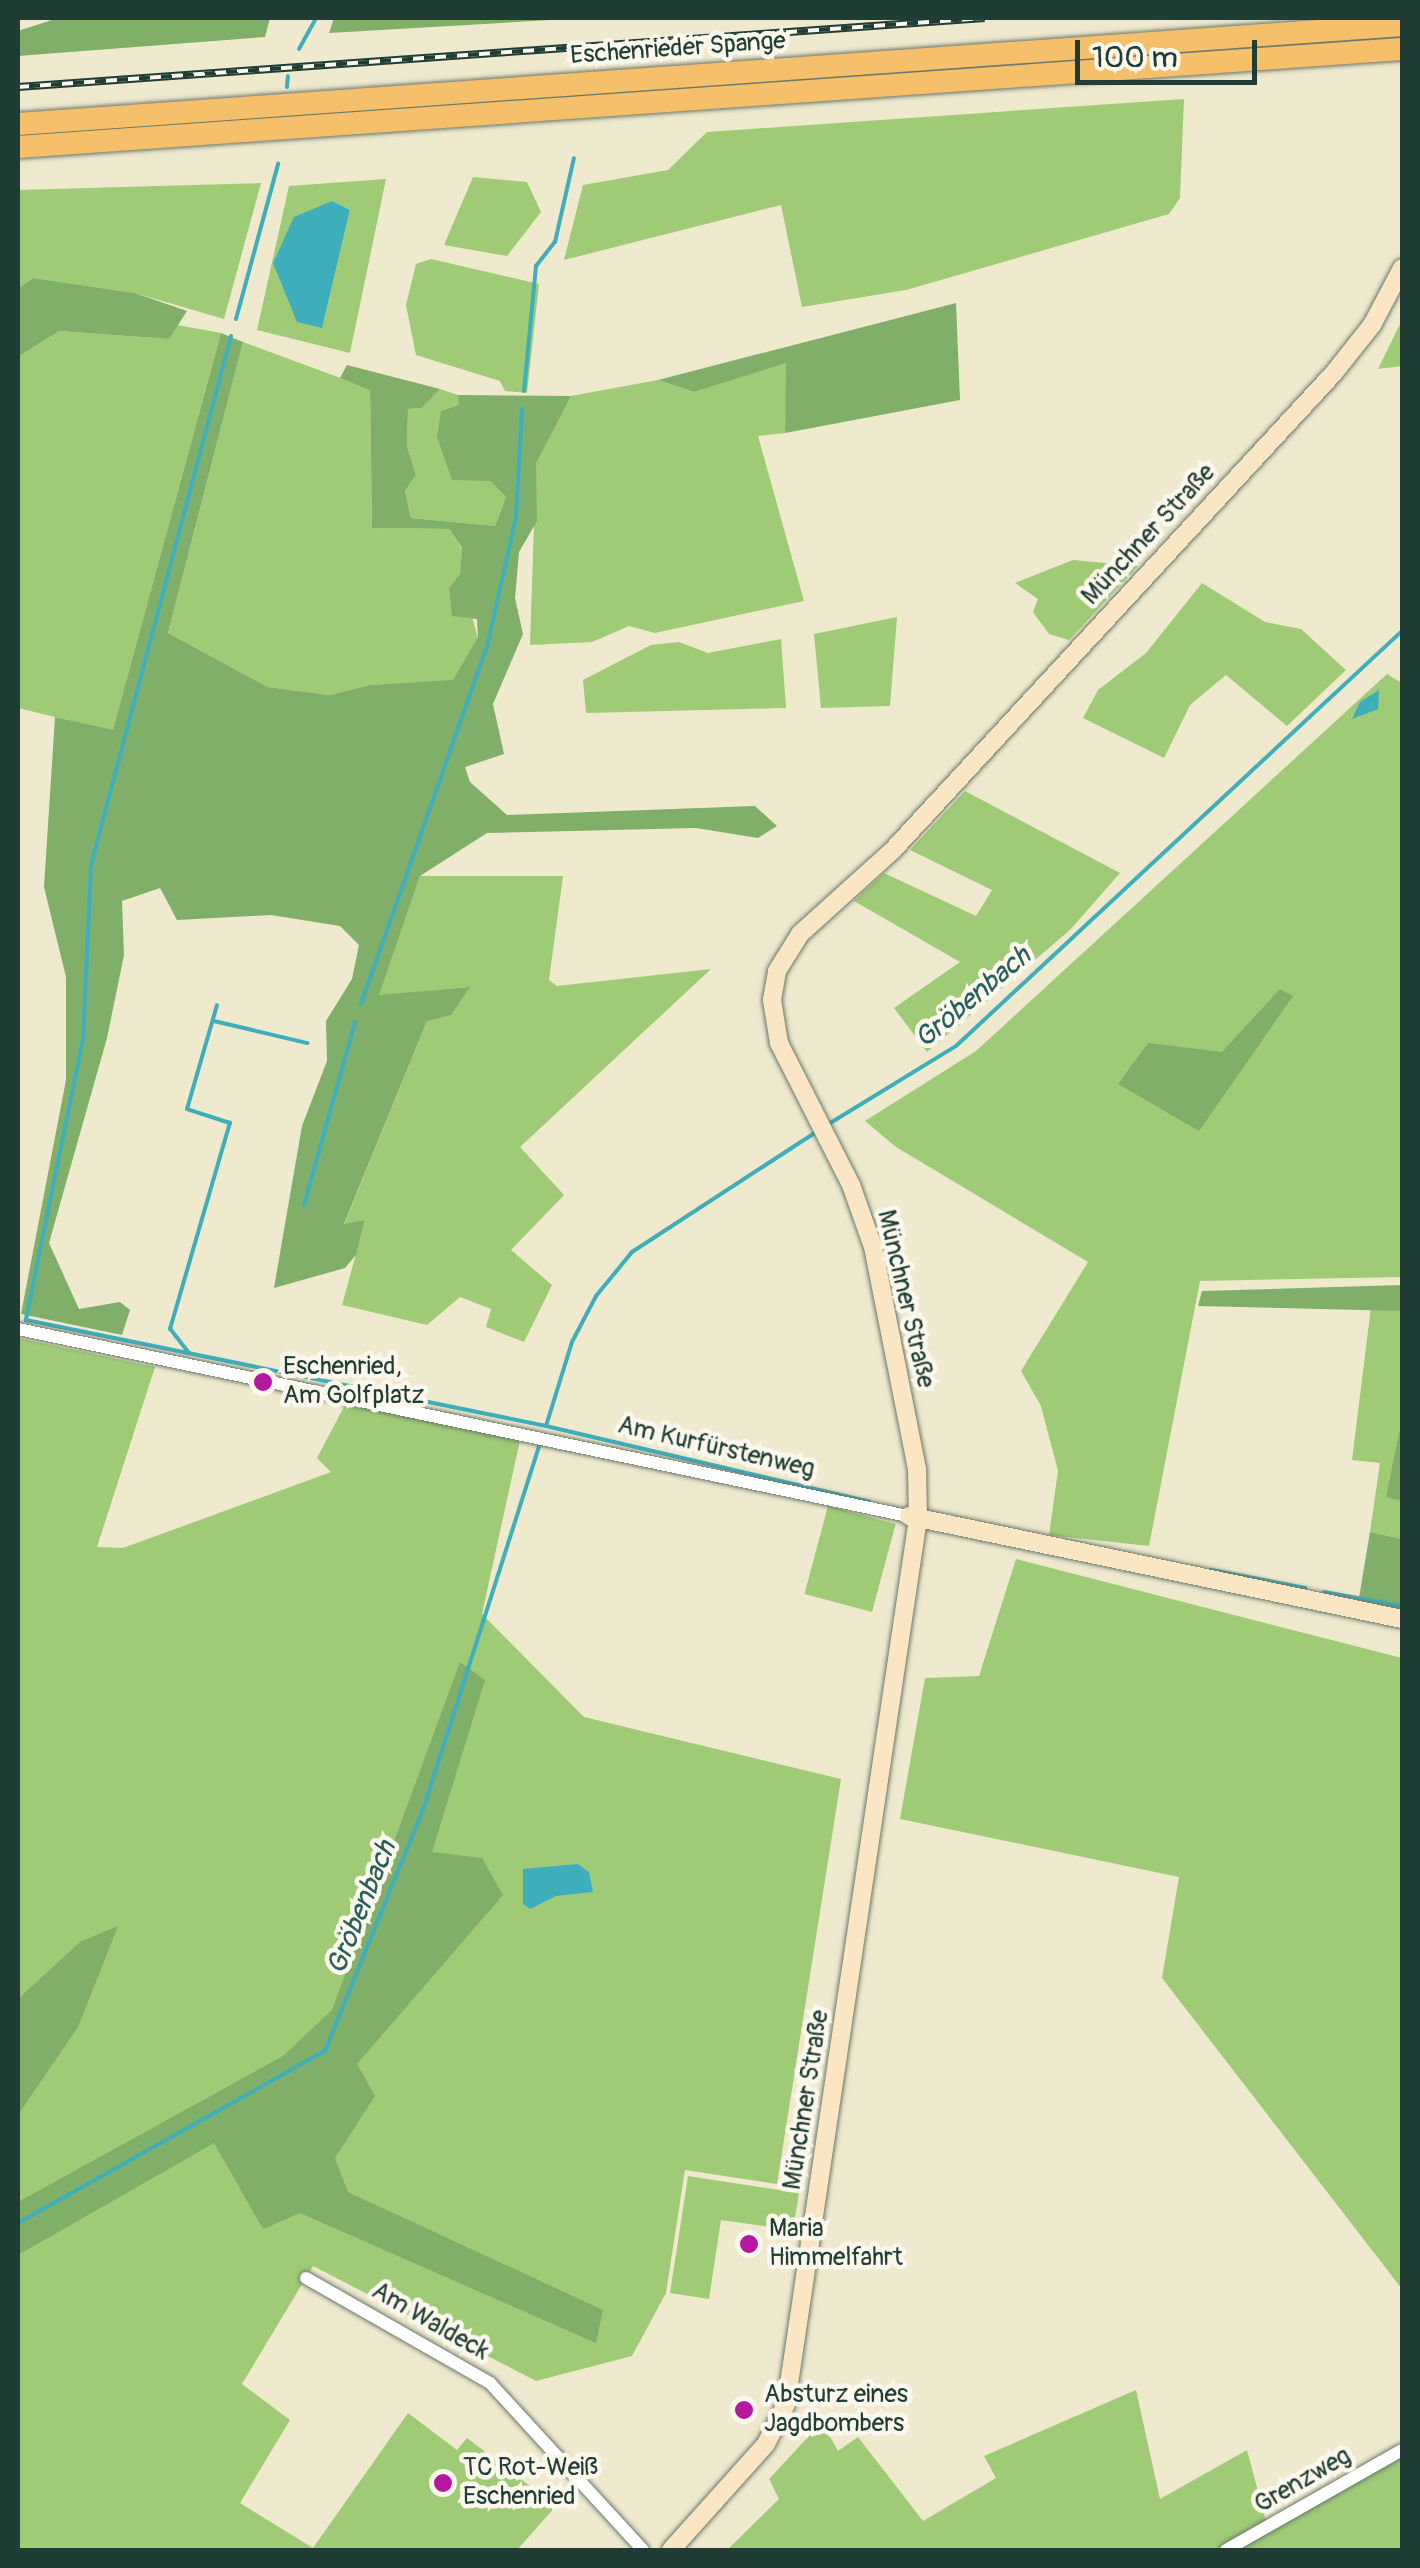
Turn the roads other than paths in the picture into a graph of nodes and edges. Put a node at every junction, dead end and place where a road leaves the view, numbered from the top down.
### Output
1 (1402, 25) edge
2 (1402, 48) edge
3 (18, 124) edge
4 (18, 148) edge
5 (1402, 268) edge
6 (18, 1329) edge
7 (913, 1517) junction
8 (1402, 1619) edge
9 (306, 2278) dead end
10 (1402, 2450) edge
11 (642, 2550) edge
12 (671, 2550) edge
13 (1226, 2550) edge

1 - 3 highway, Eschenrieder Spange
2 - 4 highway, Eschenrieder Spange
5 - 7 street, Münchner Straße
6 - 7 street, Am Kurfürstenweg
7 - 8 street, Am Kurfürstenweg
7 - 12 street, Münchner Straße
9 - 11 street, Am Waldeck
10 - 13 street, Grenzweg

